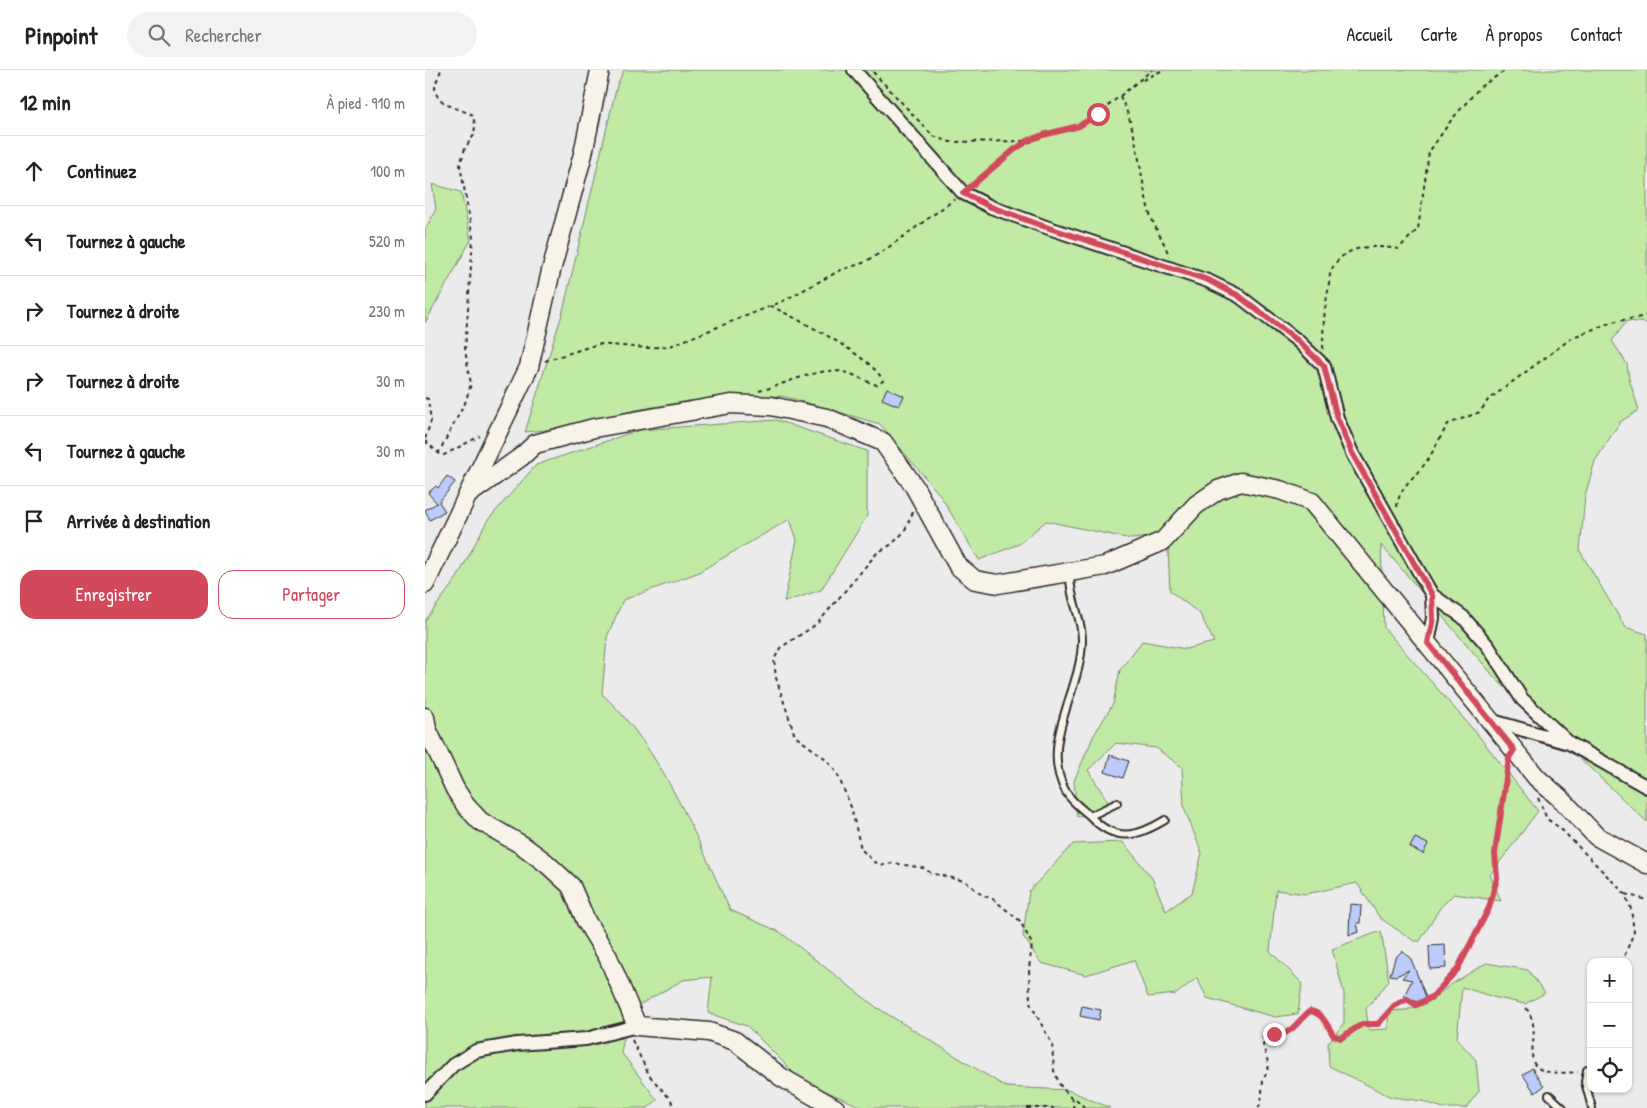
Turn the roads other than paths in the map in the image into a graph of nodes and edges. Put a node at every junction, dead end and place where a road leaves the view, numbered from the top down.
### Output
1 (600, 70) edge
2 (854, 70) edge
3 (469, 494) junction
4 (1070, 572) junction
5 (425, 584) edge
6 (1432, 595) junction
7 (1428, 643) junction
8 (425, 717) edge
9 (1489, 720) junction
10 (1569, 743) junction
11 (1647, 787) edge
12 (1117, 803) dead end
13 (1090, 816) junction
14 (1165, 820) dead end
15 (1647, 864) edge
16 (632, 1028) junction
17 (1587, 1070) road end
18 (1587, 1089) edge
19 (1588, 1093) edge
20 (425, 1094) edge
21 (1549, 1095) dead end
22 (835, 1108) edge
23 (1563, 1108) edge
24 (1592, 1108) edge

1 - 3 street
2 - 6 street
3 - 4 street
3 - 5 street
4 - 7 street
4 - 13 lane
6 - 7 street
6 - 10 street
7 - 9 street
8 - 16 street
9 - 10 street
9 - 15 street
10 - 11 street
12 - 13 lane
13 - 14 lane
16 - 20 street
16 - 22 street
17 - 18 lane
19 - 24 lane
21 - 23 lane

